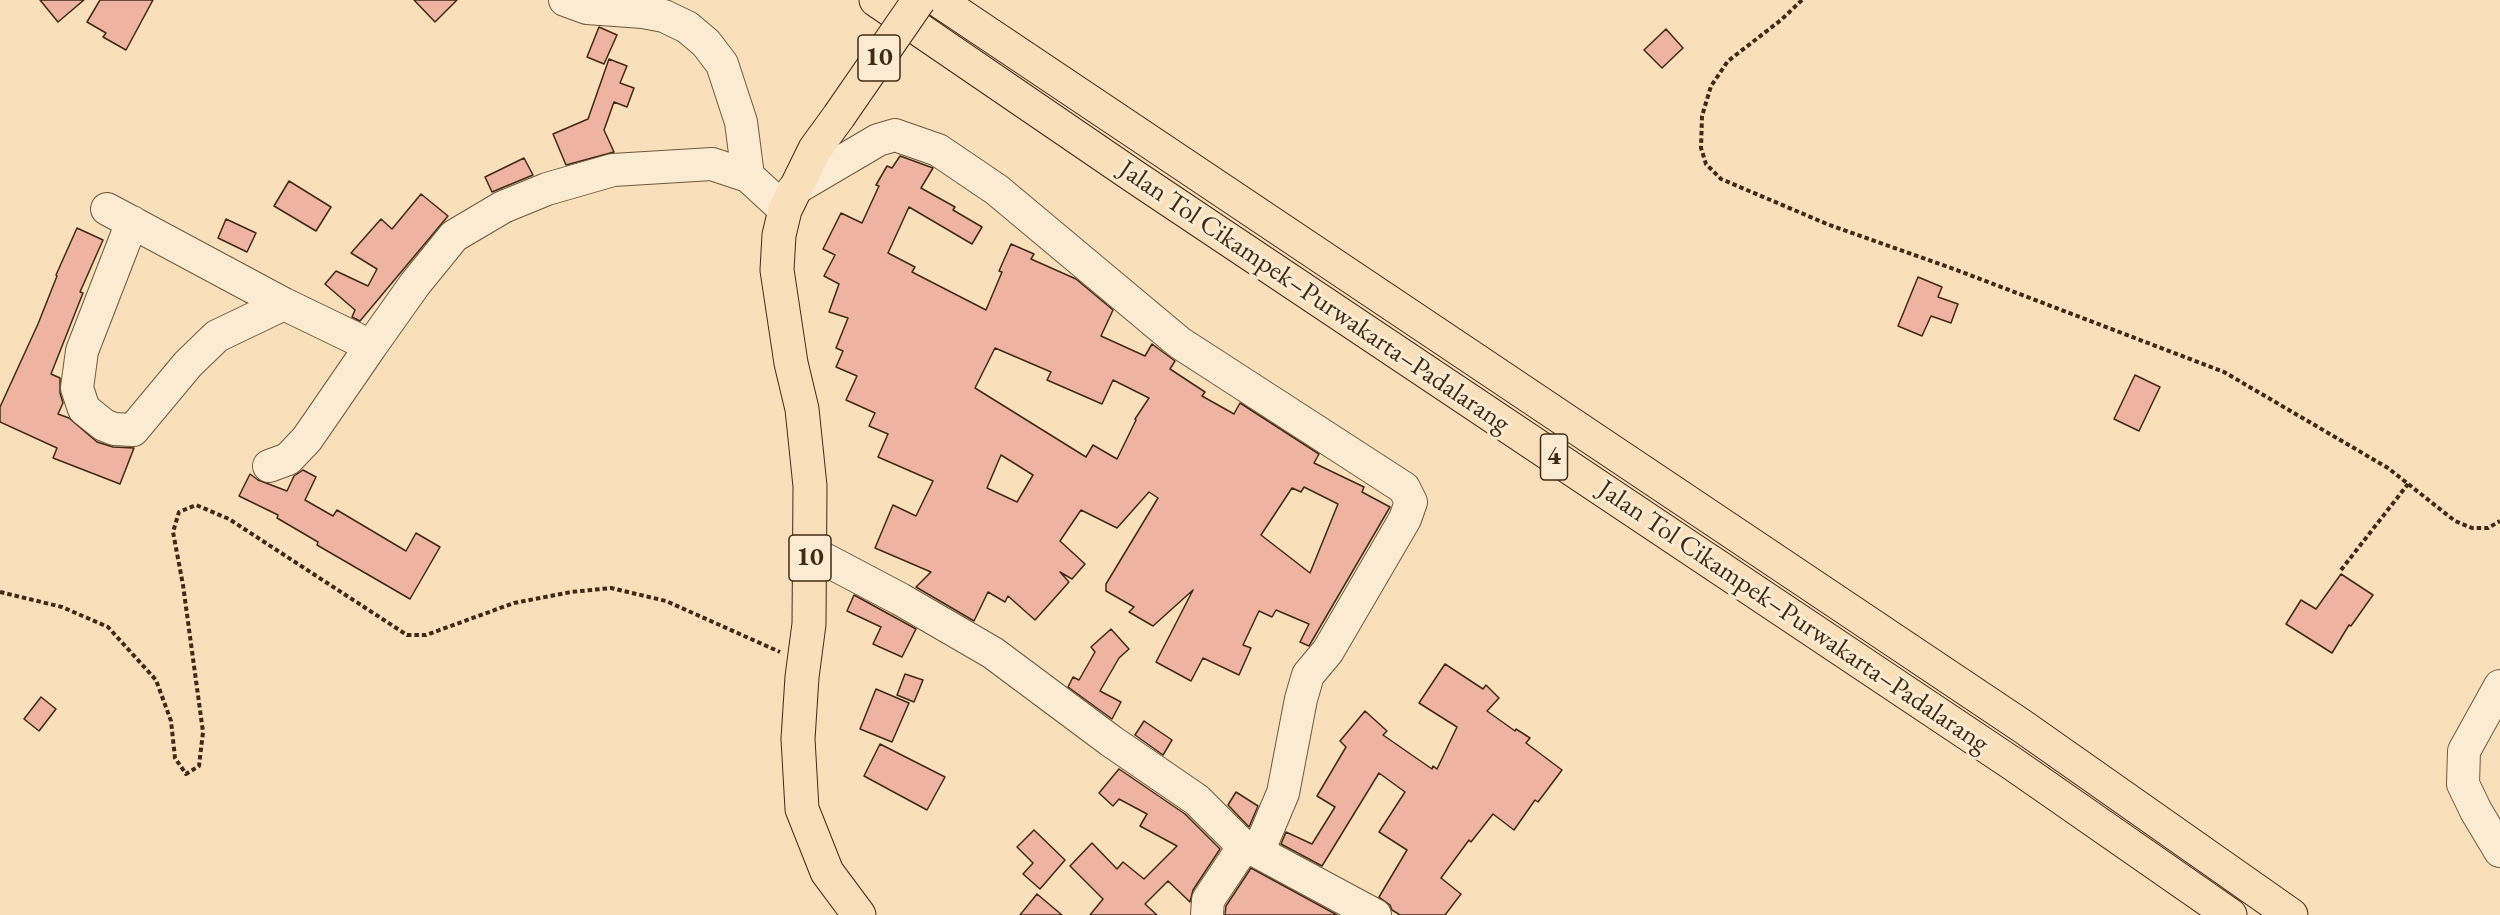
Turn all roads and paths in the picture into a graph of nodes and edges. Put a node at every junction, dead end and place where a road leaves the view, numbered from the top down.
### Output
1 (565, 0) edge
2 (876, 0) edge
3 (919, 0) edge
4 (939, 0) edge
5 (1802, 0) edge
6 (748, 176) junction
7 (789, 200) junction
8 (284, 304) junction
9 (371, 346) junction
10 (269, 465) dead end
11 (2408, 484) junction
12 (2500, 521) edge
13 (811, 552) junction
14 (2341, 570) dead end
15 (0, 592) edge
16 (803, 663) junction
17 (2500, 686) edge
18 (1249, 848) junction
19 (2500, 852) edge
20 (1372, 914) edge
21 (859, 915) edge
22 (1207, 915) edge
23 (2230, 915) edge
24 (2290, 915) edge

1 - 6 street
2 - 23 highway, Jalan Tol Cikampek–Purwakarta–Padalarang / 4
3 - 7 highway, 10, bridge
4 - 24 highway, Jalan Tol Cikampek–Purwakarta–Padalarang / 4
5 - 11 path
6 - 7 street
6 - 9 street
7 - 13 highway, 10
7 - 18 street
8 - 8 street
8 - 9 street
9 - 10 street
11 - 12 path
11 - 14 path
13 - 16 highway, 10
13 - 18 street
15 - 16 path
16 - 21 highway, 10
17 - 19 street
18 - 20 street
18 - 22 street

